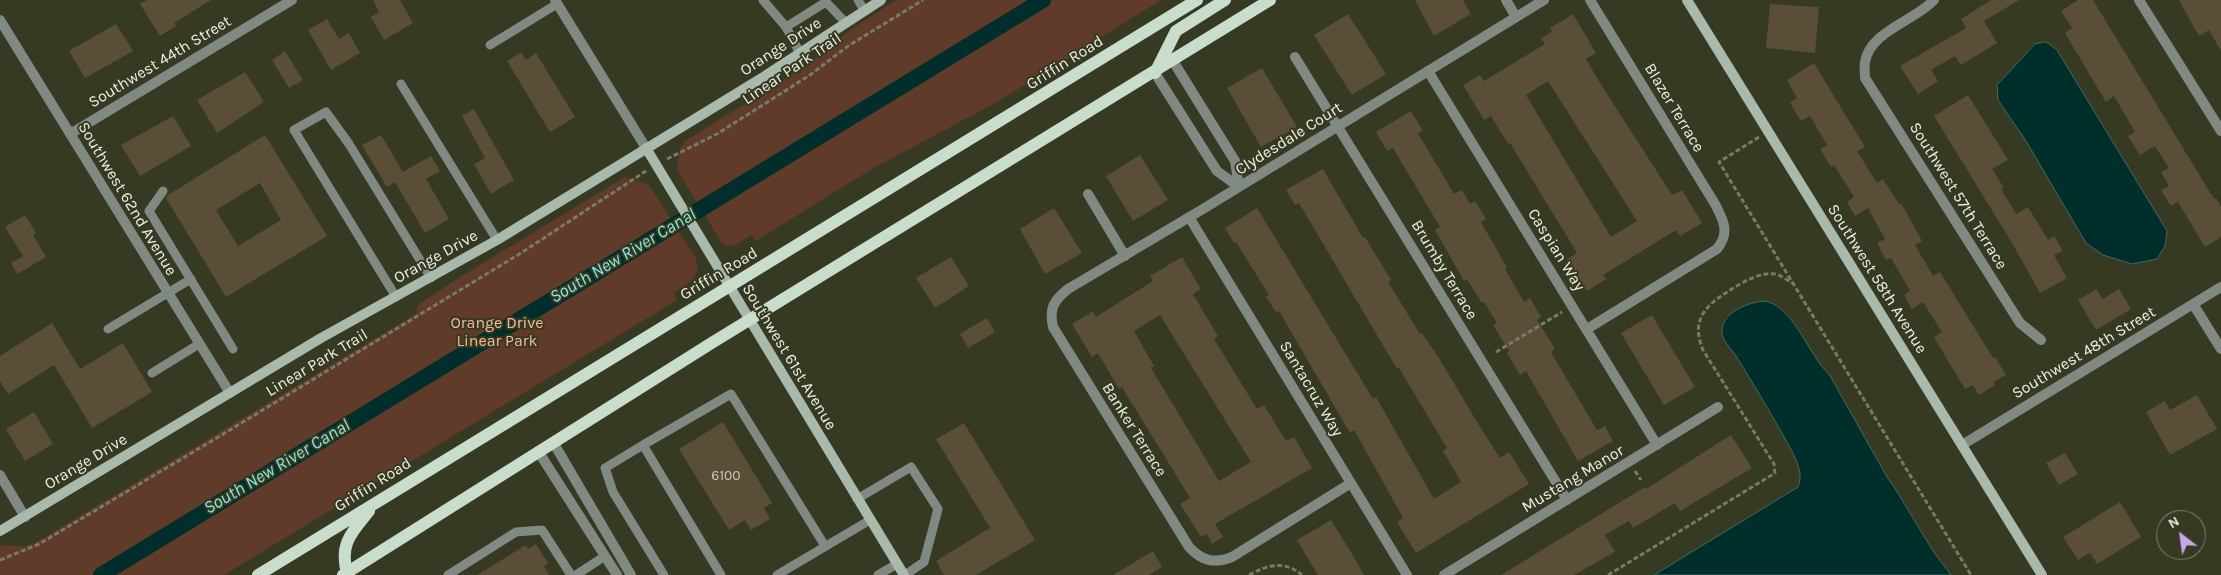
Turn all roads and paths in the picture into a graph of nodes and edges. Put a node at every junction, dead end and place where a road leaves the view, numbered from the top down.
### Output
1 (292, 0) edge
2 (763, 0) edge
3 (858, 0) edge
4 (881, 0) edge
5 (923, 0) edge
6 (1197, 0) edge
7 (1225, 0) edge
8 (1270, 0) edge
9 (1506, 0) edge
10 (1544, 0) edge
11 (1590, 0) edge
12 (1687, 0) edge
13 (1934, 0) edge
14 (2140, 0) edge
15 (556, 2) edge
16 (864, 10) junction
17 (1516, 17) junction
18 (0, 20) edge
19 (846, 23) junction
20 (786, 27) junction
21 (490, 45) dead end
22 (800, 53) junction
23 (1295, 57) dead end
24 (1173, 61) junction
25 (1428, 71) junction
26 (1154, 72) junction
27 (401, 84) dead end
28 (1338, 125) junction
29 (2221, 131) edge
30 (70, 134) junction
31 (1762, 135) dead end
32 (646, 148) junction
33 (674, 156) dead end
34 (640, 175) dead end
35 (1239, 187) junction
36 (164, 191) dead end
37 (1088, 194) dead end
38 (1189, 217) junction
39 (497, 240) junction
40 (1125, 256) junction
41 (431, 278) junction
42 (191, 279) junction
43 (729, 287) junction
44 (2221, 287) edge
45 (167, 294) junction
46 (396, 297) junction
47 (2194, 304) junction
48 (1054, 305) joint
49 (1564, 311) dead end
50 (749, 321) junction
51 (108, 329) dead end
52 (1587, 329) junction
53 (2041, 340) dead end
54 (199, 344) junction
55 (233, 349) dead end
56 (2221, 349) edge
57 (1496, 352) dead end
58 (152, 373) dead end
59 (230, 393) junction
60 (1718, 407) dead end
61 (553, 442) junction
62 (1657, 445) junction
63 (1962, 445) junction
64 (643, 446) junction
65 (538, 451) junction
66 (1633, 468) dead end
67 (0, 475) edge
68 (1641, 480) dead end
69 (1350, 483) junction
70 (857, 499) junction
71 (1566, 500) junction
72 (375, 503) junction
73 (25, 516) junction
74 (870, 520) junction
75 (0, 531) edge
76 (825, 546) junction
77 (605, 556) junction
78 (0, 560) edge
79 (897, 564) junction
80 (346, 574) edge
81 (258, 575) edge
82 (448, 575) edge
83 (571, 575) edge
84 (576, 575) edge
85 (616, 575) edge
86 (631, 575) edge
87 (664, 575) edge
88 (721, 575) edge
89 (777, 575) edge
90 (878, 575) edge
91 (904, 575) edge
92 (1249, 575) edge
93 (1302, 575) edge
94 (1408, 575) edge
95 (1444, 575) edge
96 (1971, 575) edge
97 (2042, 575) edge

1 - 30 street, Southwest 44th Street
2 - 20 lane
3 - 16 lane
4 - 16 street, Orange Drive
5 - 33 path, Linear Park Trail
6 - 43 main road, Griffin Road
7 - 26 main road
8 - 24 main road
9 - 17 street
10 - 17 street, Clydesdale Court
11 - 52 street, Blazer Terrace
12 - 63 street, Southwest 58th Avenue
13 - 53 street, Southwest 57th Terrace
14 - 29 street
15 - 21 lane
15 - 32 street, Southwest 61st Avenue
16 - 19 street, Orange Drive
17 - 25 street, Clydesdale Court
18 - 30 street, Southwest 62nd Avenue
19 - 20 lane
19 - 22 street, Orange Drive
20 - 22 lane
22 - 32 street, Orange Drive
23 - 28 street, Brumby Terrace
24 - 26 main road
24 - 35 street
25 - 28 street, Clydesdale Court
25 - 52 street, Caspian Way
26 - 35 street
26 - 50 main road
27 - 39 lane
28 - 35 street, Clydesdale Court
28 - 71 street, Brumby Terrace
30 - 45 street, Southwest 62nd Avenue
31 - 96 path
32 - 39 street, Orange Drive
32 - 43 street, Southwest 61st Avenue
34 - 78 path, Linear Park Trail
35 - 38 street, Clydesdale Court
36 - 42 lane
37 - 40 street
38 - 40 street, Clydesdale Court
38 - 69 street, Santacruz Way
39 - 41 street, Orange Drive
40 - 48 street, Clydesdale Court
41 - 46 street, Orange Drive
41 - 46 lane
42 - 45 lane
42 - 55 lane
43 - 50 street, Southwest 61st Avenue
43 - 72 main road, Griffin Road
44 - 47 street, Southwest 48th Street
45 - 51 lane
45 - 54 street, Southwest 62nd Avenue
46 - 59 street, Orange Drive
47 - 56 street
47 - 63 street, Southwest 48th Street
48 - 69 street, Banker Terrace
49 - 57 path
50 - 61 main road
50 - 70 street, Southwest 61st Avenue
52 - 62 street, Caspian Way
54 - 58 lane
54 - 59 street, Southwest 62nd Avenue
59 - 73 street, Orange Drive
60 - 62 street, Mustang Manor
61 - 65 main road
61 - 86 street
62 - 71 street, Mustang Manor
63 - 97 street, Southwest 58th Avenue
64 - 76 lane
64 - 87 lane
64 - 88 lane
65 - 77 street
65 - 80 main road
66 - 68 path
67 - 73 street
69 - 94 street, Santacruz Way
70 - 74 street, Southwest 61st Avenue
70 - 91 lane
71 - 95 street, Mustang Manor
72 - 80 main road
72 - 81 main road, Griffin Road
73 - 75 street, Orange Drive
74 - 76 lane
74 - 79 street, Southwest 61st Avenue
76 - 89 lane
77 - 84 lane
77 - 85 street
79 - 90 lane
79 - 91 street, Southwest 61st Avenue
82 - 83 lane
92 - 93 path

